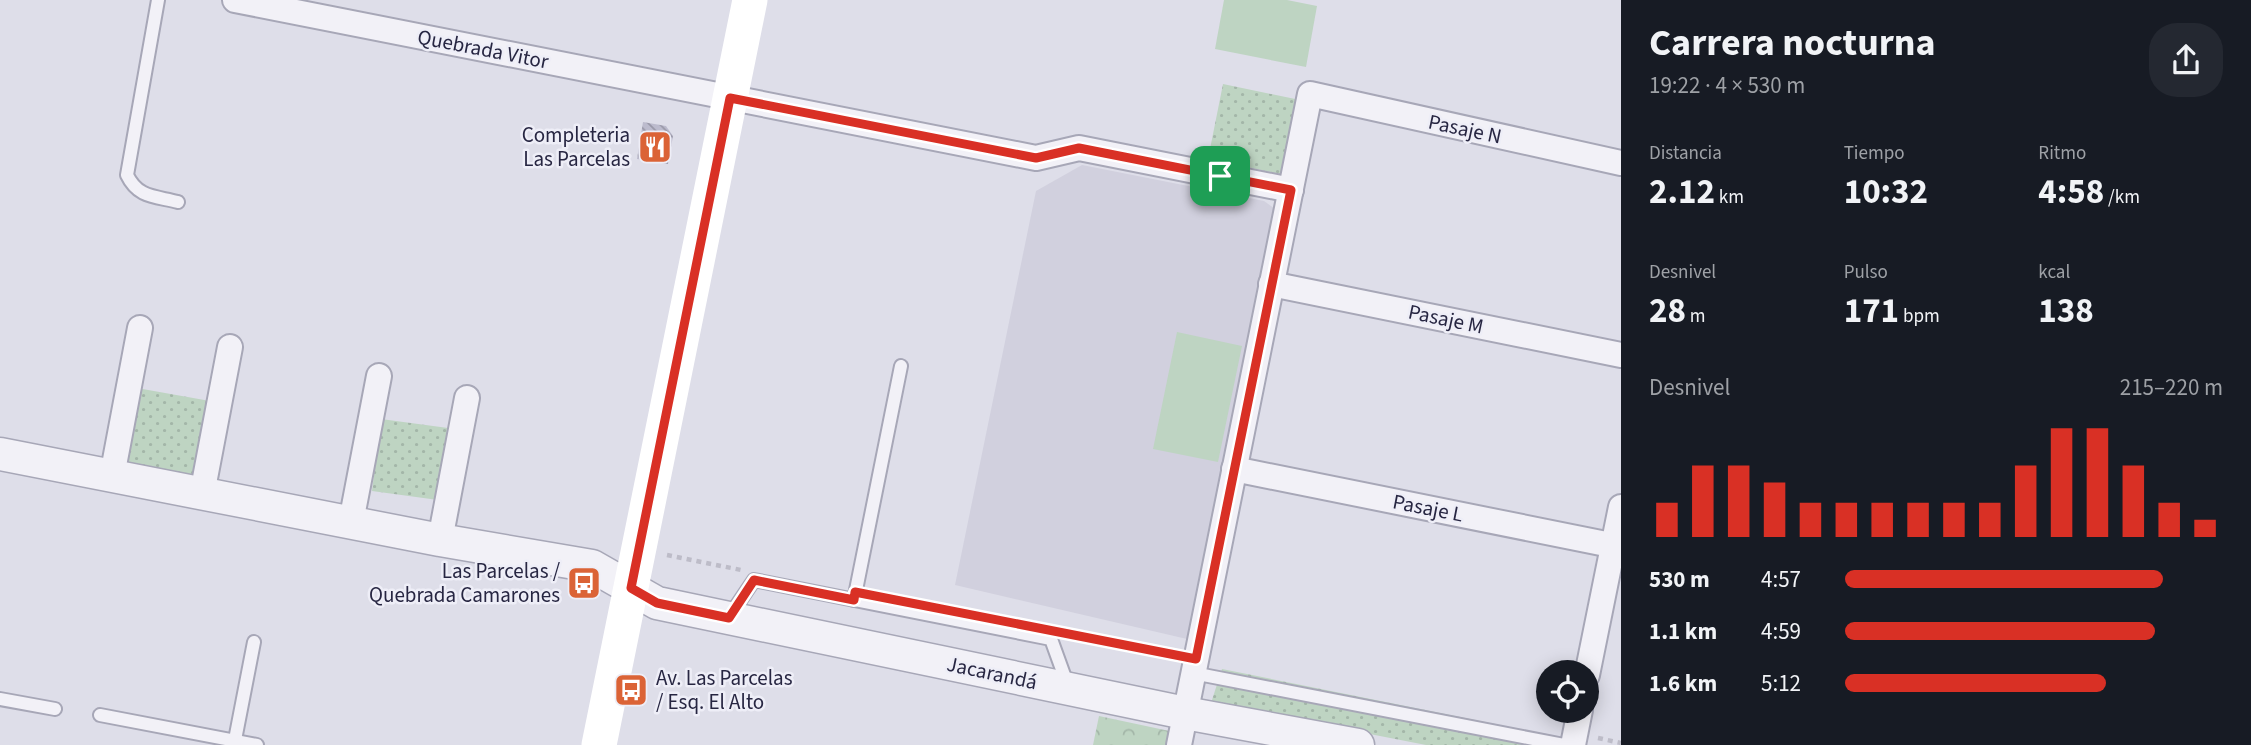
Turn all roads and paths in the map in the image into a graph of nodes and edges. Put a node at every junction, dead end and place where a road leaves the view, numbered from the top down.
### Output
1 (158, 0) edge
2 (235, 0) edge
3 (750, 0) edge
4 (730, 98) junction
5 (1621, 163) edge
6 (1291, 190) junction
7 (178, 202) dead end
8 (1271, 284) junction
9 (140, 328) dead end
10 (230, 347) dead end
11 (1621, 355) edge
12 (901, 366) dead end
13 (379, 376) dead end
14 (467, 398) dead end
15 (0, 454) edge
16 (1234, 469) junction
17 (111, 476) junction
18 (202, 494) junction
19 (1621, 507) edge
20 (351, 522) junction
21 (440, 540) junction
22 (1617, 546) edge
23 (639, 550) junction
24 (747, 571) dead end
25 (631, 588) junction
26 (854, 600) junction
27 (729, 618) junction
28 (1060, 632) dead end
29 (254, 642) dead end
30 (1590, 660) edge
31 (1195, 666) junction
32 (1069, 689) junction
33 (0, 699) edge
34 (55, 709) dead end
35 (1185, 713) junction
36 (100, 715) dead end
37 (1573, 734) edge
38 (234, 743) edge
39 (1621, 743) edge
40 (257, 745) edge
41 (599, 745) edge
42 (1179, 745) edge
43 (1358, 745) edge

1 - 7 lane
2 - 4 street, Quebrada Vitor
3 - 4 main road
4 - 6 street, Quebrada Vitor
4 - 23 main road
5 - 6 street, Pasaje N
6 - 8 street
8 - 11 street, Pasaje M
8 - 16 street
9 - 17 street
10 - 18 street
12 - 26 lane
13 - 20 street
14 - 21 street
15 - 17 street, Jacarandá
16 - 22 street, Pasaje L
16 - 31 street
17 - 18 street, Jacarandá
18 - 20 street, Jacarandá
19 - 22 street
20 - 21 street, Jacarandá
21 - 25 street, Jacarandá
22 - 30 street
23 - 24 path
23 - 25 main road
25 - 27 street, Jacarandá
25 - 41 main road
26 - 27 lane
26 - 32 lane
27 - 32 street, Jacarandá
28 - 31 path
29 - 38 lane
31 - 35 street
31 - 37 lane
32 - 35 street, Jacarandá
33 - 34 lane
35 - 42 street
35 - 43 street, Jacarandá
36 - 38 lane
37 - 39 path
38 - 40 lane

